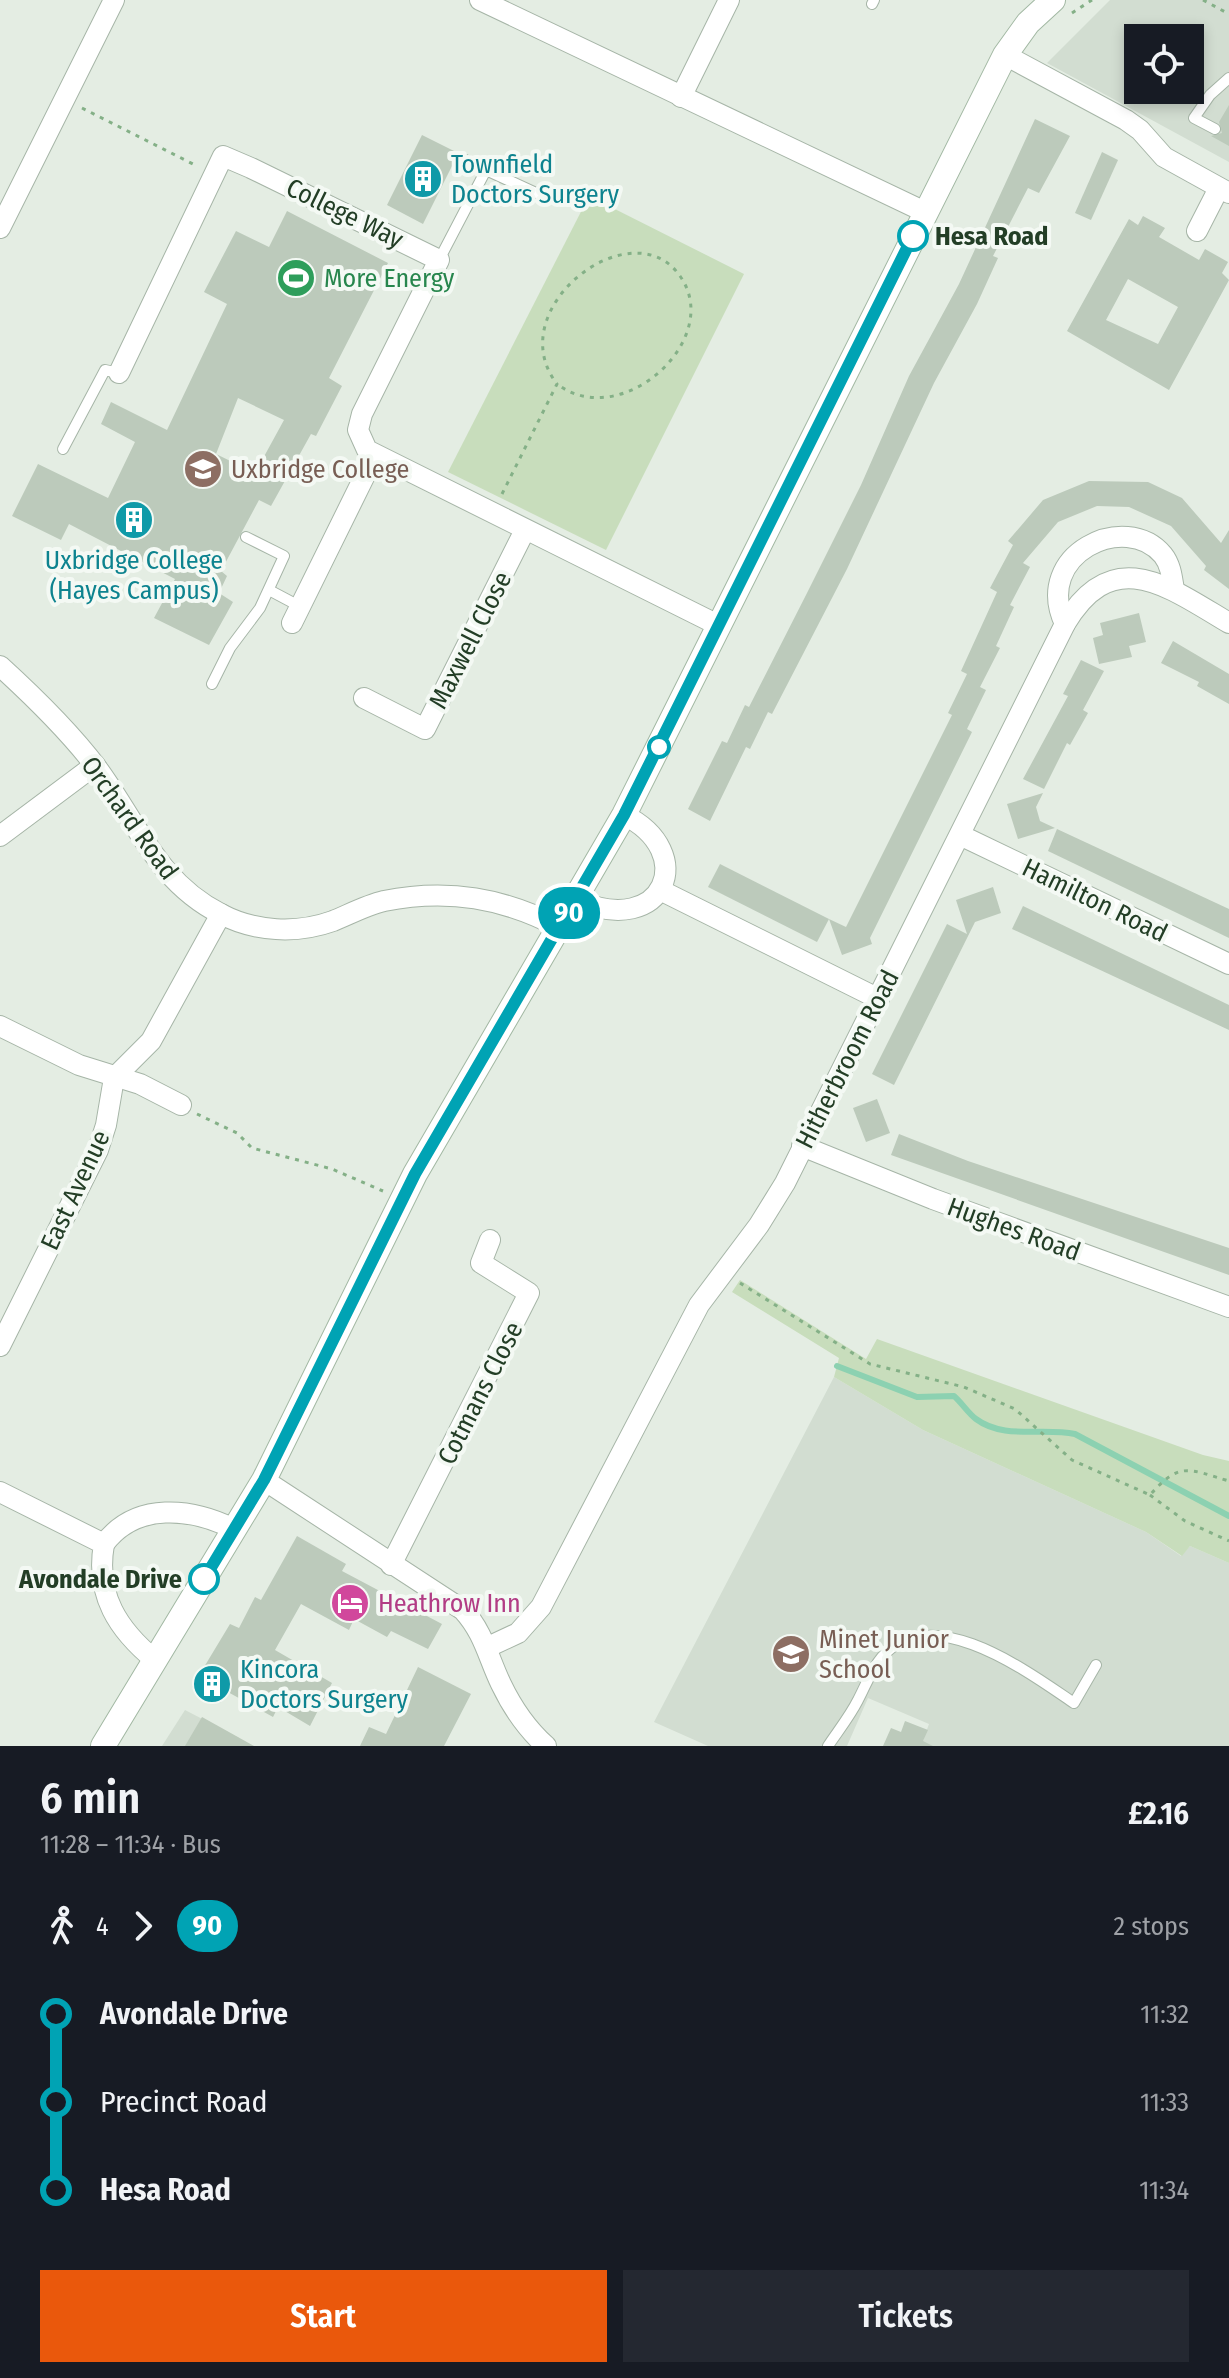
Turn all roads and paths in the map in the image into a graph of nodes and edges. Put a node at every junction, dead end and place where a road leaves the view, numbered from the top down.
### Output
1 (114, 0) edge
2 (480, 0) edge
3 (729, 0) edge
4 (1053, 0) edge
5 (1203, 0) edge
6 (1229, 14) edge
7 (1005, 55) junction
8 (1229, 78) edge
9 (681, 97) junction
10 (65, 100) junction
11 (1215, 129) dead end
12 (461, 158) dead end
13 (486, 170) junction
14 (214, 175) junction
15 (1224, 190) edge
16 (536, 193) dead end
17 (925, 212) junction
18 (0, 228) edge
19 (1197, 231) dead end
20 (439, 260) junction
21 (119, 373) joint
22 (557, 384) junction
23 (63, 449) dead end
24 (374, 457) junction
25 (496, 517) junction
26 (524, 532) junction
27 (246, 537) dead end
28 (269, 590) junction
29 (1174, 590) junction
30 (296, 615) joint
31 (1229, 623) edge
32 (1065, 624) junction
33 (720, 626) junction
34 (0, 666) edge
35 (212, 684) dead end
36 (364, 698) dead end
37 (95, 765) junction
38 (624, 815) junction
39 (0, 836) edge
40 (962, 836) junction
41 (660, 890) junction
42 (577, 900) junction
43 (221, 914) junction
44 (561, 928) junction
45 (1229, 964) edge
46 (879, 999) junction
47 (0, 1026) edge
48 (114, 1078) junction
49 (181, 1105) joint
50 (802, 1146) junction
51 (402, 1198) junction
52 (490, 1240) dead end
53 (722, 1270) junction
54 (1229, 1307) edge
55 (0, 1346) edge
56 (264, 1480) junction
57 (1229, 1481) edge
58 (0, 1492) edge
59 (1150, 1495) junction
60 (234, 1529) junction
61 (1229, 1541) edge
62 (104, 1544) junction
63 (391, 1565) junction
64 (488, 1647) junction
65 (156, 1661) junction
66 (1096, 1665) dead end
67 (103, 1746) edge
68 (546, 1746) edge
69 (828, 1746) edge

1 - 10 street
2 - 9 street
3 - 9 street
4 - 7 street
5 - 6 path
7 - 15 street
7 - 17 street
8 - 11 lane
9 - 17 street
10 - 14 path
10 - 18 street
12 - 13 lane
13 - 16 lane
13 - 20 lane
14 - 20 street, College Way
14 - 21 street
15 - 19 street
17 - 33 street
20 - 24 street
21 - 23 lane
22 - 22 path
22 - 25 path
24 - 25 street
24 - 30 street
25 - 26 street
26 - 33 street
26 - 36 street, Maxwell Close
27 - 28 lane
28 - 30 lane
28 - 35 lane
29 - 31 street, Hitherbroom Road
29 - 32 street, Hitherbroom Road
29 - 32 street
32 - 40 street, Hitherbroom Road
33 - 38 street
34 - 37 street, Orchard Road
37 - 39 street
37 - 43 street, Orchard Road
38 - 41 street
38 - 42 street
40 - 45 street, Hamilton Road
40 - 46 street, Hitherbroom Road
41 - 42 street
41 - 46 street
42 - 44 street
43 - 44 street, Orchard Road
43 - 48 street
44 - 51 street
46 - 50 street, Hitherbroom Road
47 - 48 street
48 - 49 street
48 - 55 street, East Avenue
49 - 51 path
50 - 53 street, Hitherbroom Road
50 - 54 street, Hughes Road
51 - 56 street
52 - 63 street, Cotmans Close
53 - 59 path
53 - 64 street, Hitherbroom Road
56 - 60 street
56 - 63 street
57 - 59 path
58 - 62 street
59 - 61 path
60 - 62 street
60 - 65 street
62 - 65 street
63 - 64 street
64 - 68 street
65 - 67 street
66 - 69 lane

